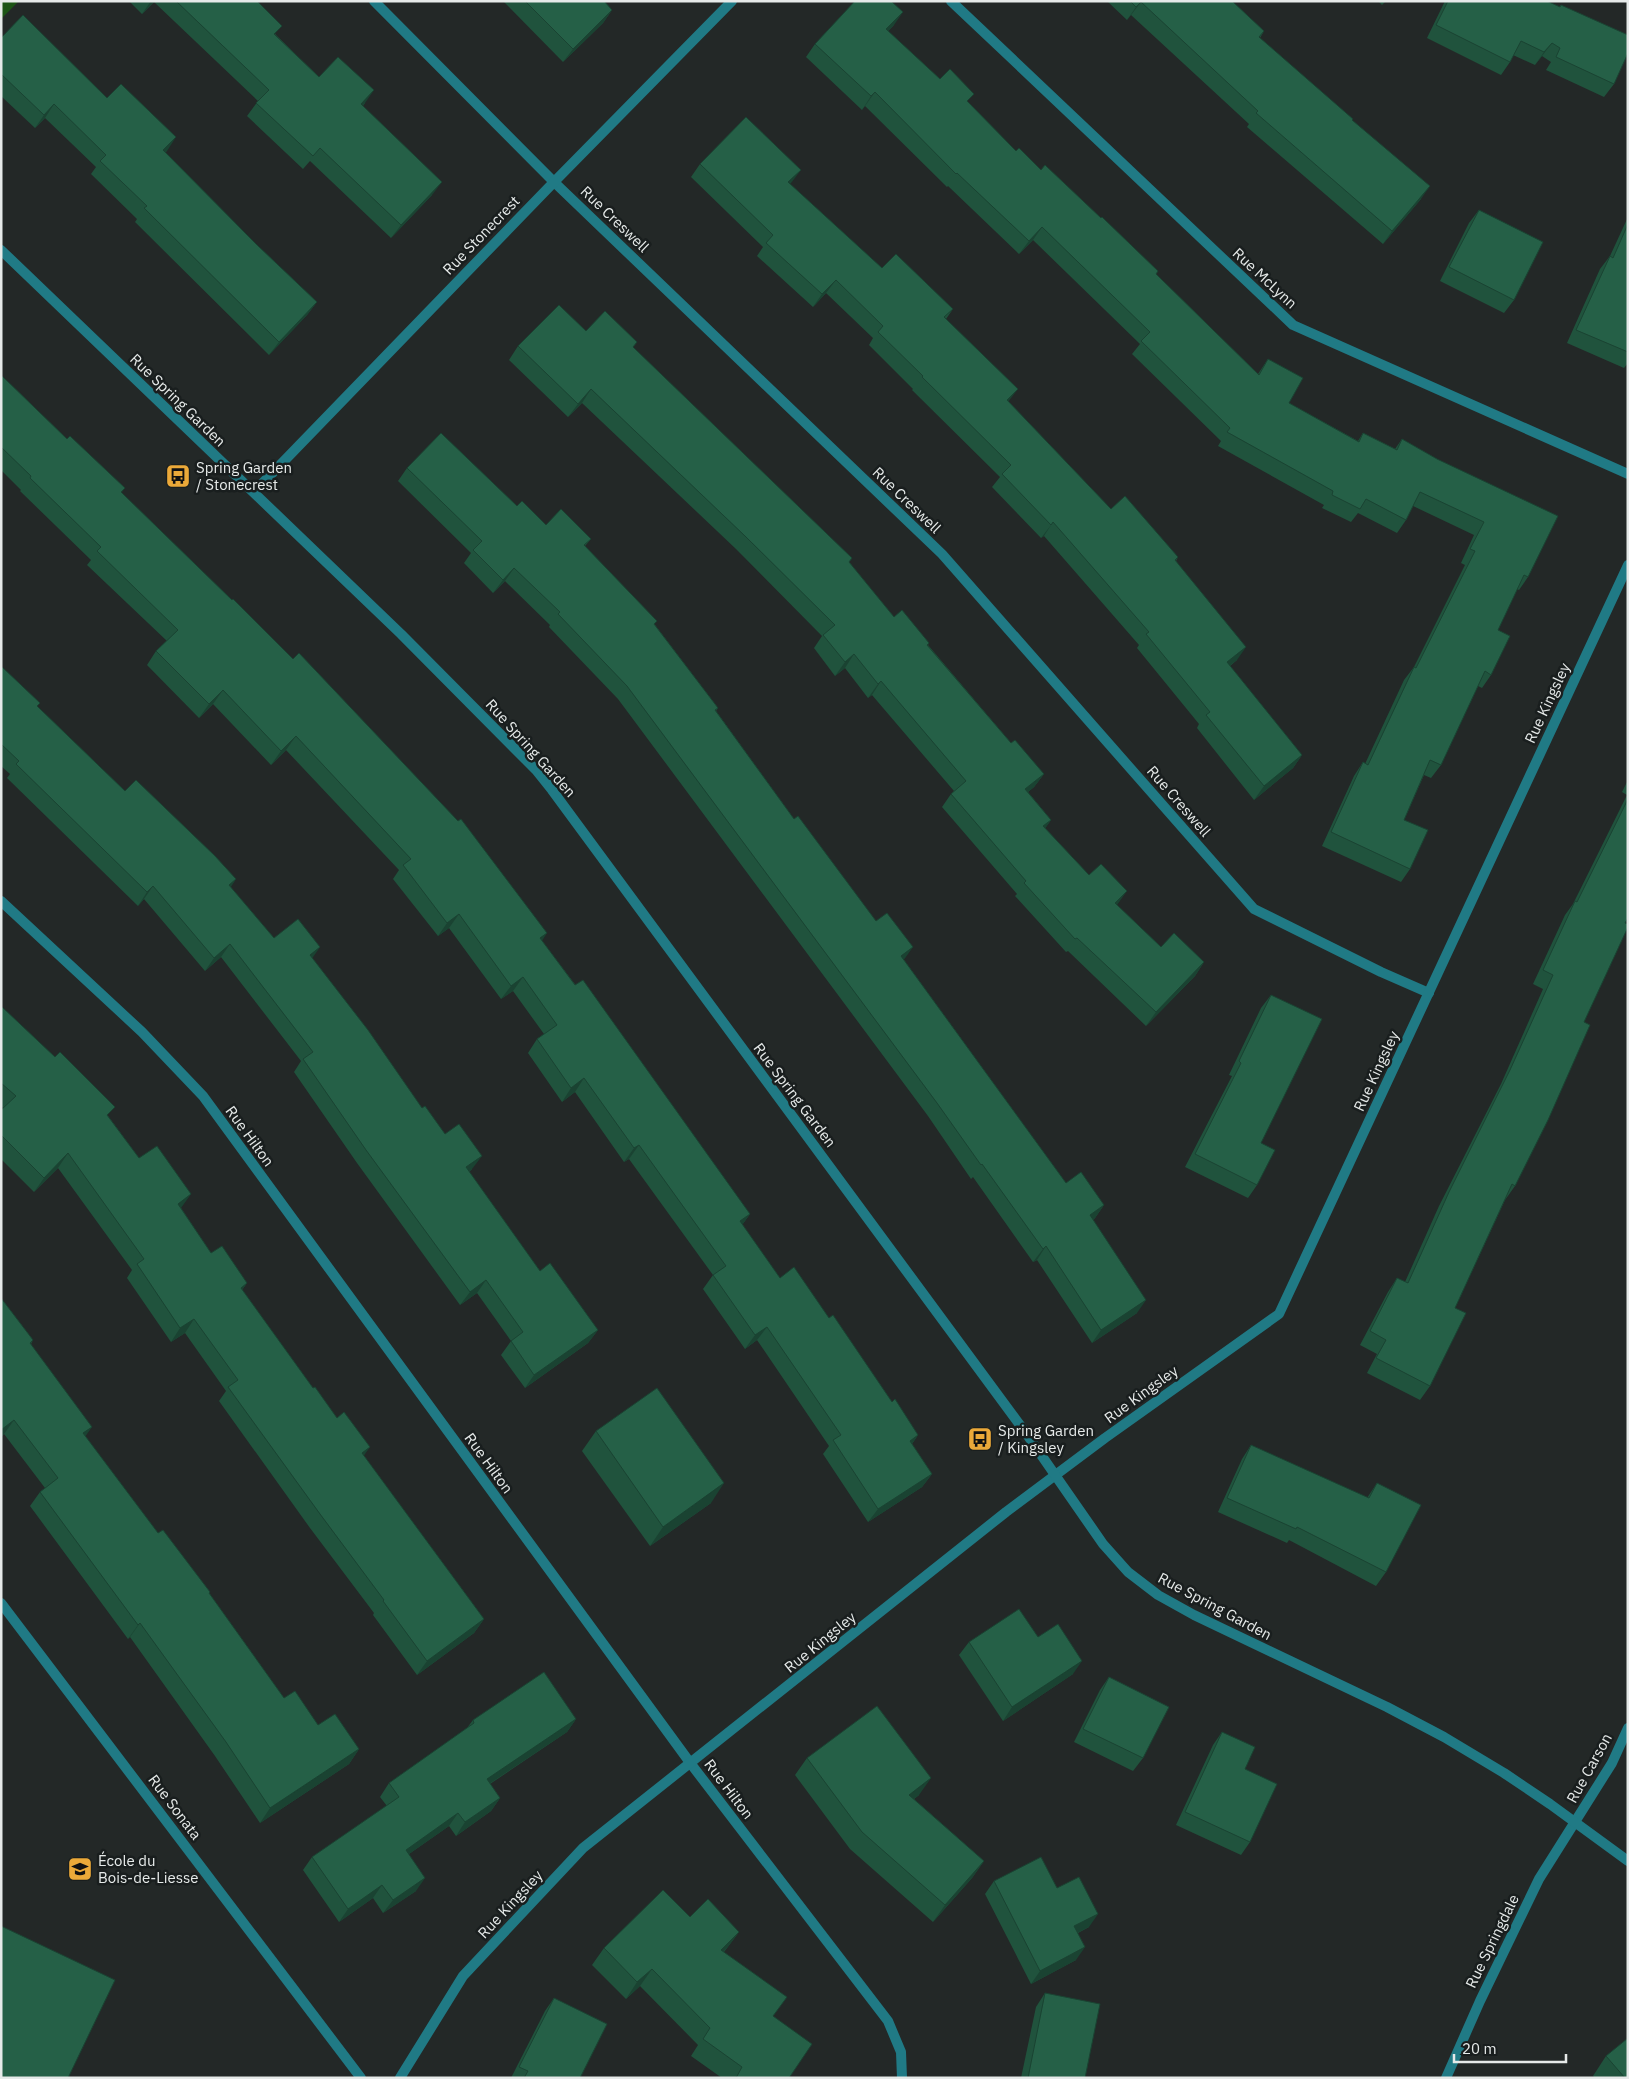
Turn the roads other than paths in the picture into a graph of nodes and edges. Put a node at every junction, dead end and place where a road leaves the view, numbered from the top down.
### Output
1 (374, 1) edge
2 (732, 1) edge
3 (951, 1) edge
4 (554, 182) junction
5 (1, 250) edge
6 (1628, 474) edge
7 (254, 492) junction
8 (1628, 566) edge
9 (1, 901) edge
10 (1429, 993) junction
11 (1056, 1476) junction
12 (1, 1603) edge
13 (1628, 1728) edge
14 (691, 1764) junction
15 (1575, 1822) junction
16 (1628, 1862) edge
17 (361, 2078) edge
18 (400, 2078) edge
19 (902, 2078) edge
20 (1446, 2078) edge

1 - 4 street, Rue Creswell
2 - 4 street, Rue Stonecrest
3 - 6 street, Rue McLynn
4 - 7 street, Rue Stonecrest
4 - 10 street, Rue Creswell
5 - 7 street, Rue Spring Garden
7 - 11 street, Rue Spring Garden
8 - 10 street, Rue Kingsley
9 - 14 street, Rue Hilton
10 - 11 street, Rue Kingsley
11 - 14 street, Rue Kingsley
11 - 15 street, Rue Spring Garden
12 - 17 street, Rue Sonata
13 - 15 street, Rue Carson
14 - 18 street, Rue Kingsley
14 - 19 street, Rue Hilton
15 - 16 street, Rue Spring Garden
15 - 20 street, Rue Springdale

